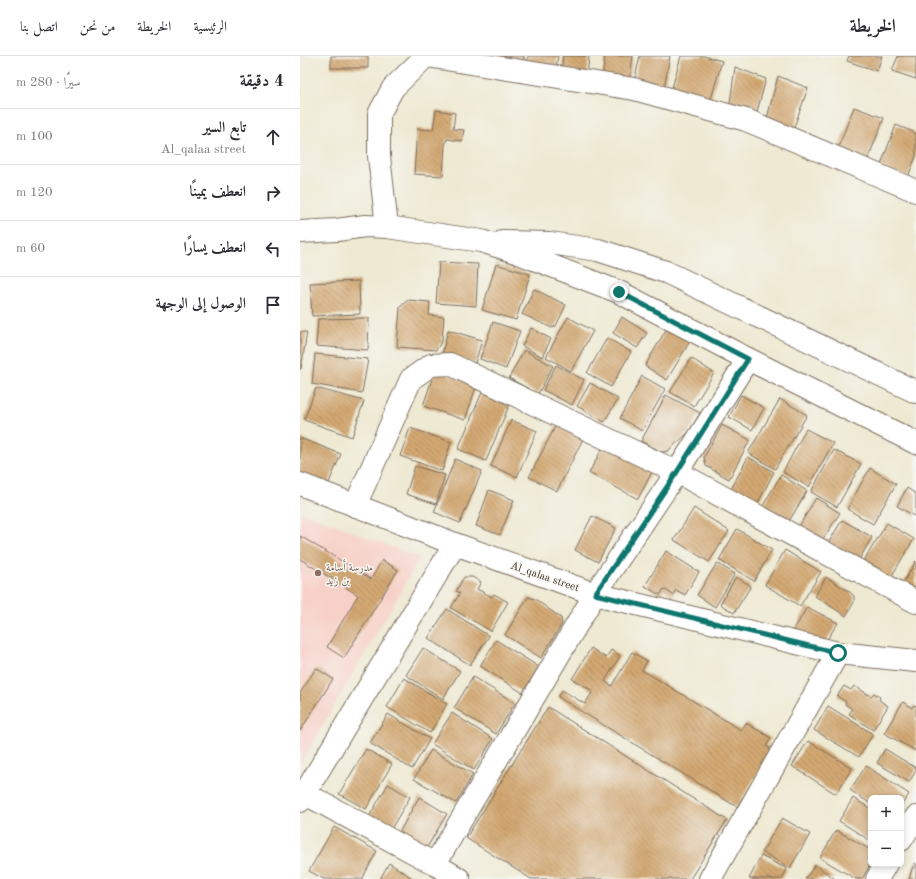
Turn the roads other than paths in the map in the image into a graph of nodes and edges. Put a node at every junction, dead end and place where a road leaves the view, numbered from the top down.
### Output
1 (426, 56) edge
2 (916, 191) edge
3 (387, 228) junction
4 (300, 232) edge
5 (481, 241) junction
6 (748, 359) junction
7 (916, 392) edge
8 (916, 443) edge
9 (677, 472) junction
10 (300, 484) edge
11 (355, 506) junction
12 (455, 544) junction
13 (595, 594) junction
14 (916, 602) edge
15 (838, 653) junction
16 (916, 661) edge
17 (301, 795) edge
18 (916, 817) edge
19 (904, 835) edge
20 (435, 864) junction
21 (884, 867) edge
22 (459, 879) edge
23 (710, 879) edge
24 (876, 879) edge

1 - 2 street
1 - 3 street
3 - 4 street
3 - 5 street
5 - 6 street
5 - 7 street
6 - 8 street
6 - 9 street
9 - 11 street
9 - 13 street
9 - 14 street
10 - 11 street, Al_qalaa street
11 - 12 street, Al_qalaa street
12 - 13 street, Al_qalaa street
12 - 17 street
13 - 15 street, Al_qalaa street
13 - 20 street
15 - 16 street, Al_qalaa street
15 - 23 street
17 - 20 street
18 - 19 street
20 - 22 street
21 - 24 street

